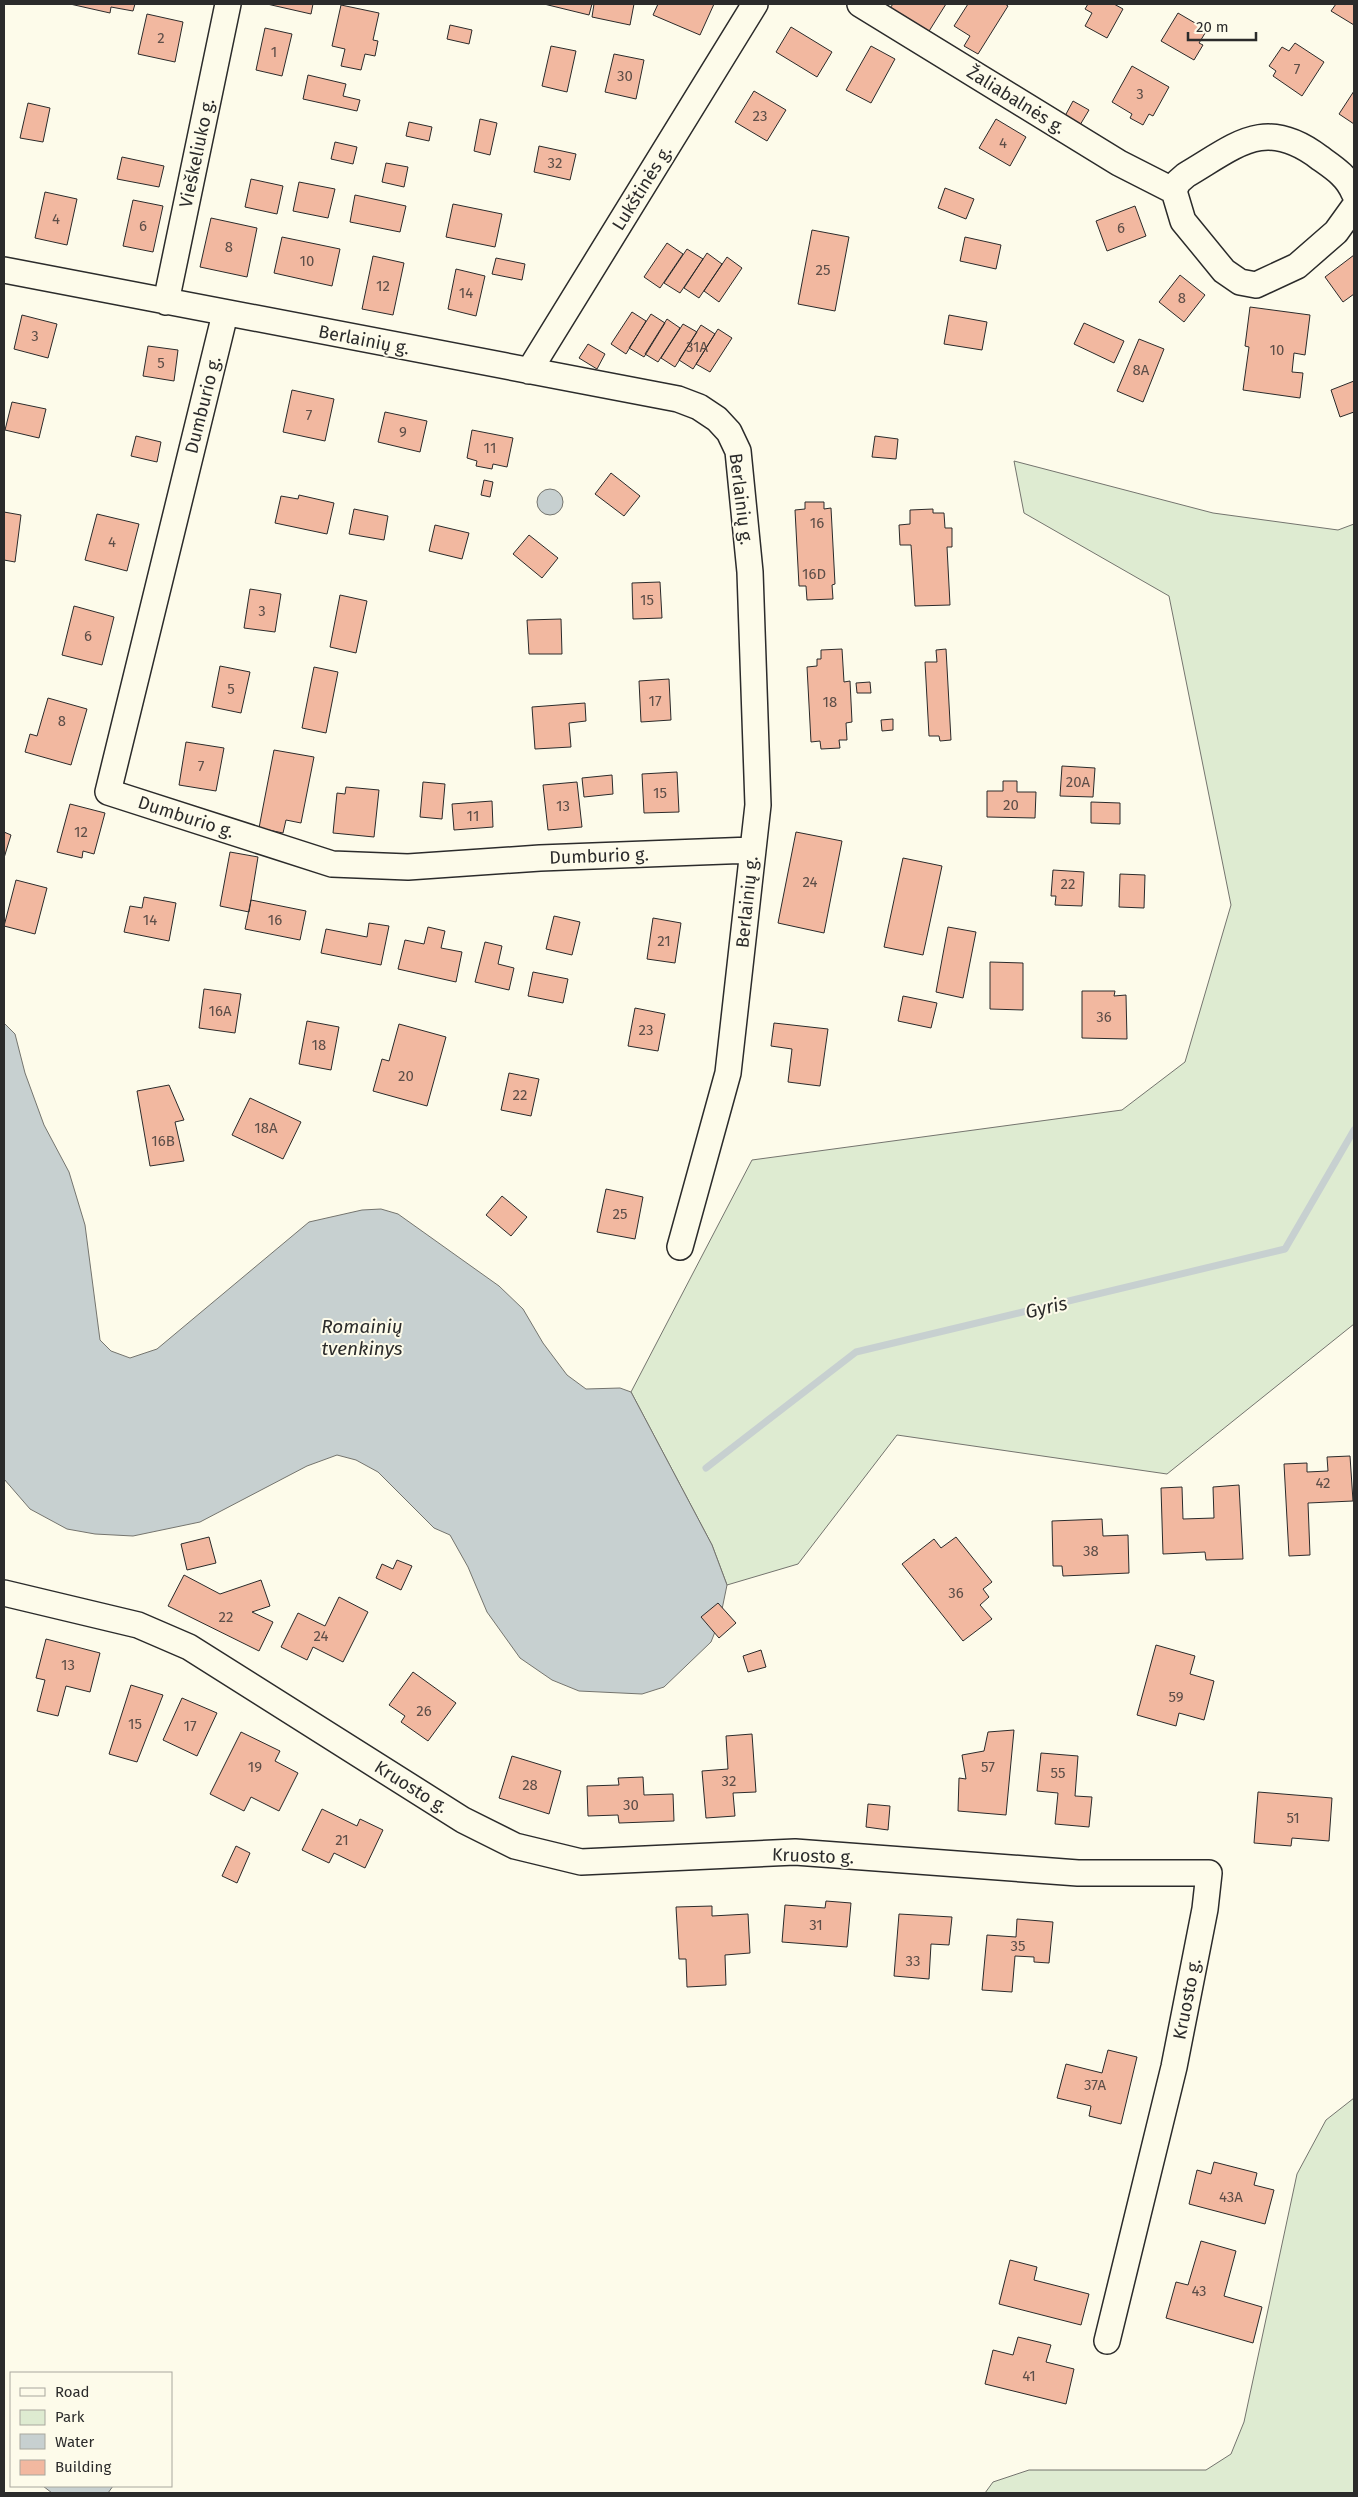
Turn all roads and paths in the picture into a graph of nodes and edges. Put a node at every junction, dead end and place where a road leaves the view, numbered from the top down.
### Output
1 (228, 4) edge
2 (755, 4) edge
3 (860, 4) edge
4 (1174, 190) junction
5 (1354, 193) edge
6 (1354, 207) edge
7 (4, 270) edge
8 (166, 302) junction
9 (225, 314) junction
10 (529, 371) junction
11 (752, 850) junction
12 (680, 1247) dead end
13 (4, 1593) edge
14 (1107, 2341) dead end

1 - 8 street, Vieškeliuko g.
2 - 10 street, Lukštinės g.
3 - 4 street, Žaliabalnės g.
4 - 5 street
4 - 6 street
7 - 8 street, Berlainių g.
8 - 9 street, Berlainių g.
9 - 10 street, Berlainių g.
9 - 11 street, Dumburio g.
10 - 11 street, Berlainių g.
11 - 12 street, Berlainių g.
13 - 14 street, Kruosto g.

